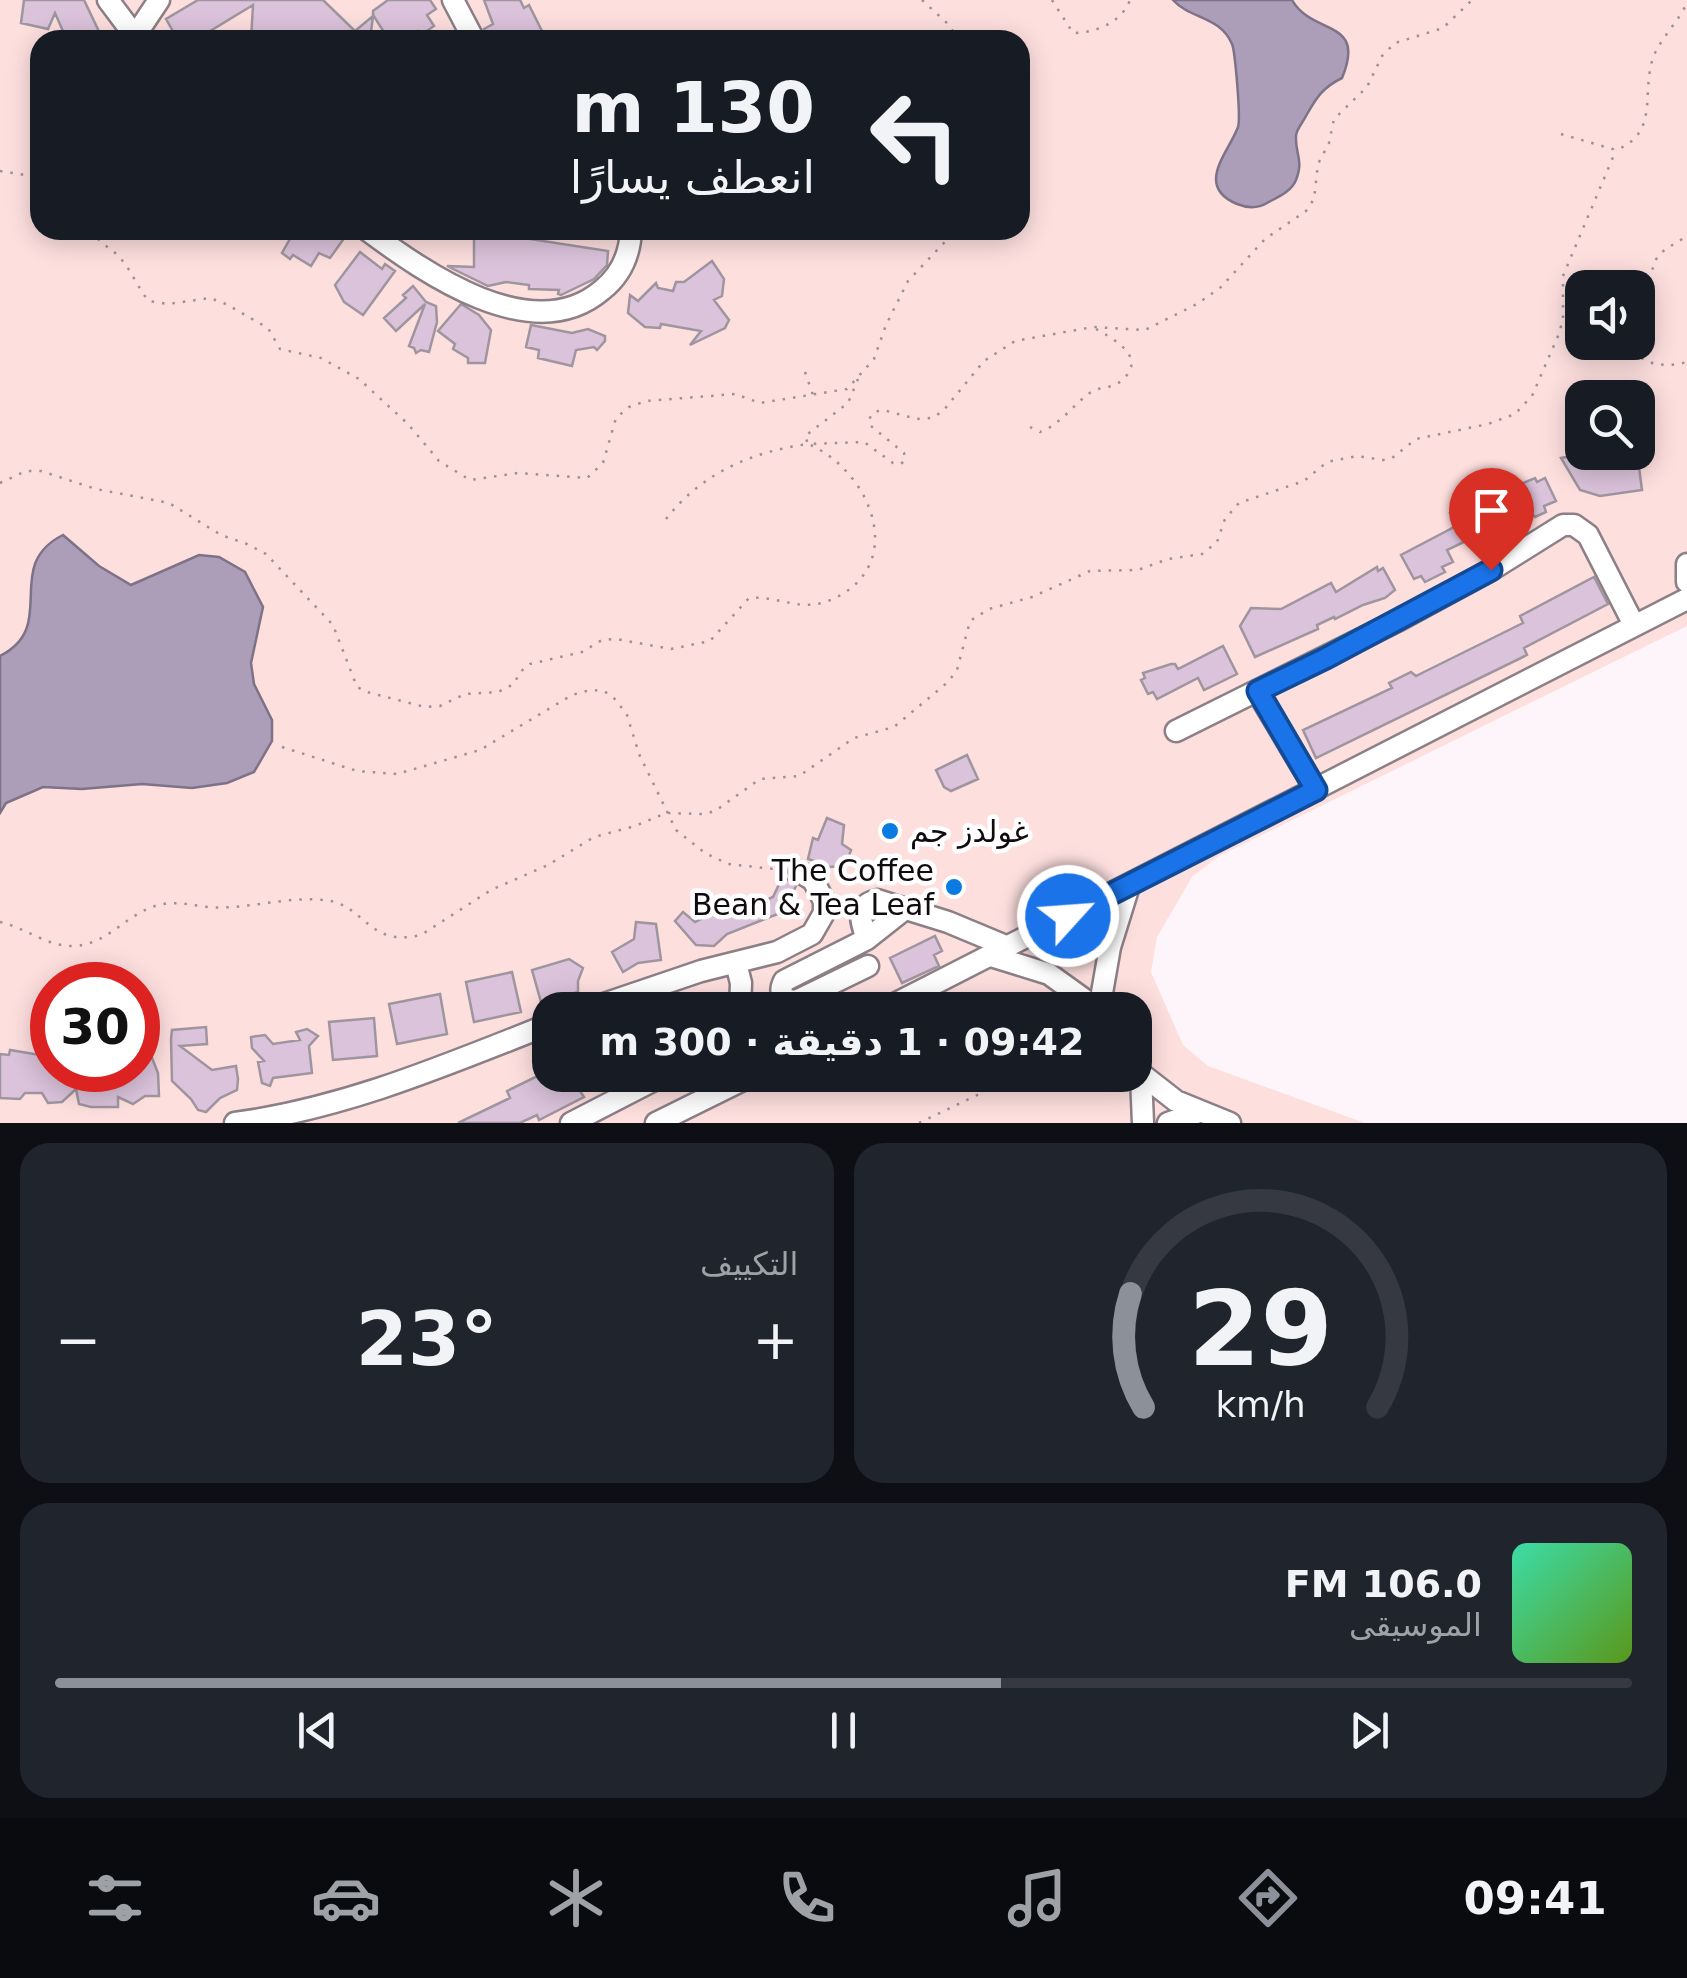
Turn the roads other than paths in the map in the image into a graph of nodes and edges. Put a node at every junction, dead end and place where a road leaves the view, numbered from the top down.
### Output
1 (108, 0) edge
2 (159, 0) edge
3 (453, 0) edge
4 (130, 30) edge
5 (141, 30) edge
6 (469, 30) edge
7 (382, 240) edge
8 (629, 240) edge
9 (1687, 564) edge
10 (1687, 582) edge
11 (1687, 598) edge
12 (1634, 625) junction
13 (1258, 691) junction
14 (1176, 731) dead end
15 (1316, 790) junction
16 (800, 872) road end
17 (1129, 886) junction
18 (904, 909) junction
19 (867, 940) junction
20 (999, 951) junction
21 (736, 963) junction
22 (868, 966) dead end
23 (636, 992) edge
24 (740, 992) edge
25 (918, 992) edge
26 (532, 1031) edge
27 (1152, 1084) edge
28 (631, 1092) edge
29 (719, 1092) edge
30 (1140, 1092) edge
31 (1200, 1112) junction
32 (235, 1123) edge
33 (571, 1123) edge
34 (656, 1123) edge
35 (1143, 1123) edge
36 (1168, 1123) edge
37 (1230, 1123) edge

1 - 4 street
2 - 5 street
3 - 6 street
7 - 8 street
9 - 10 street
11 - 12 street
12 - 13 street
12 - 15 street
13 - 14 street
13 - 15 street
15 - 17 street
16 - 21 street
17 - 20 street
17 - 20 street
18 - 19 street
18 - 19 street
18 - 20 street
19 - 22 street
20 - 25 street
21 - 23 street
21 - 24 street
26 - 32 street
27 - 31 street
28 - 33 street
29 - 34 street
30 - 35 street
31 - 36 street
31 - 37 street

